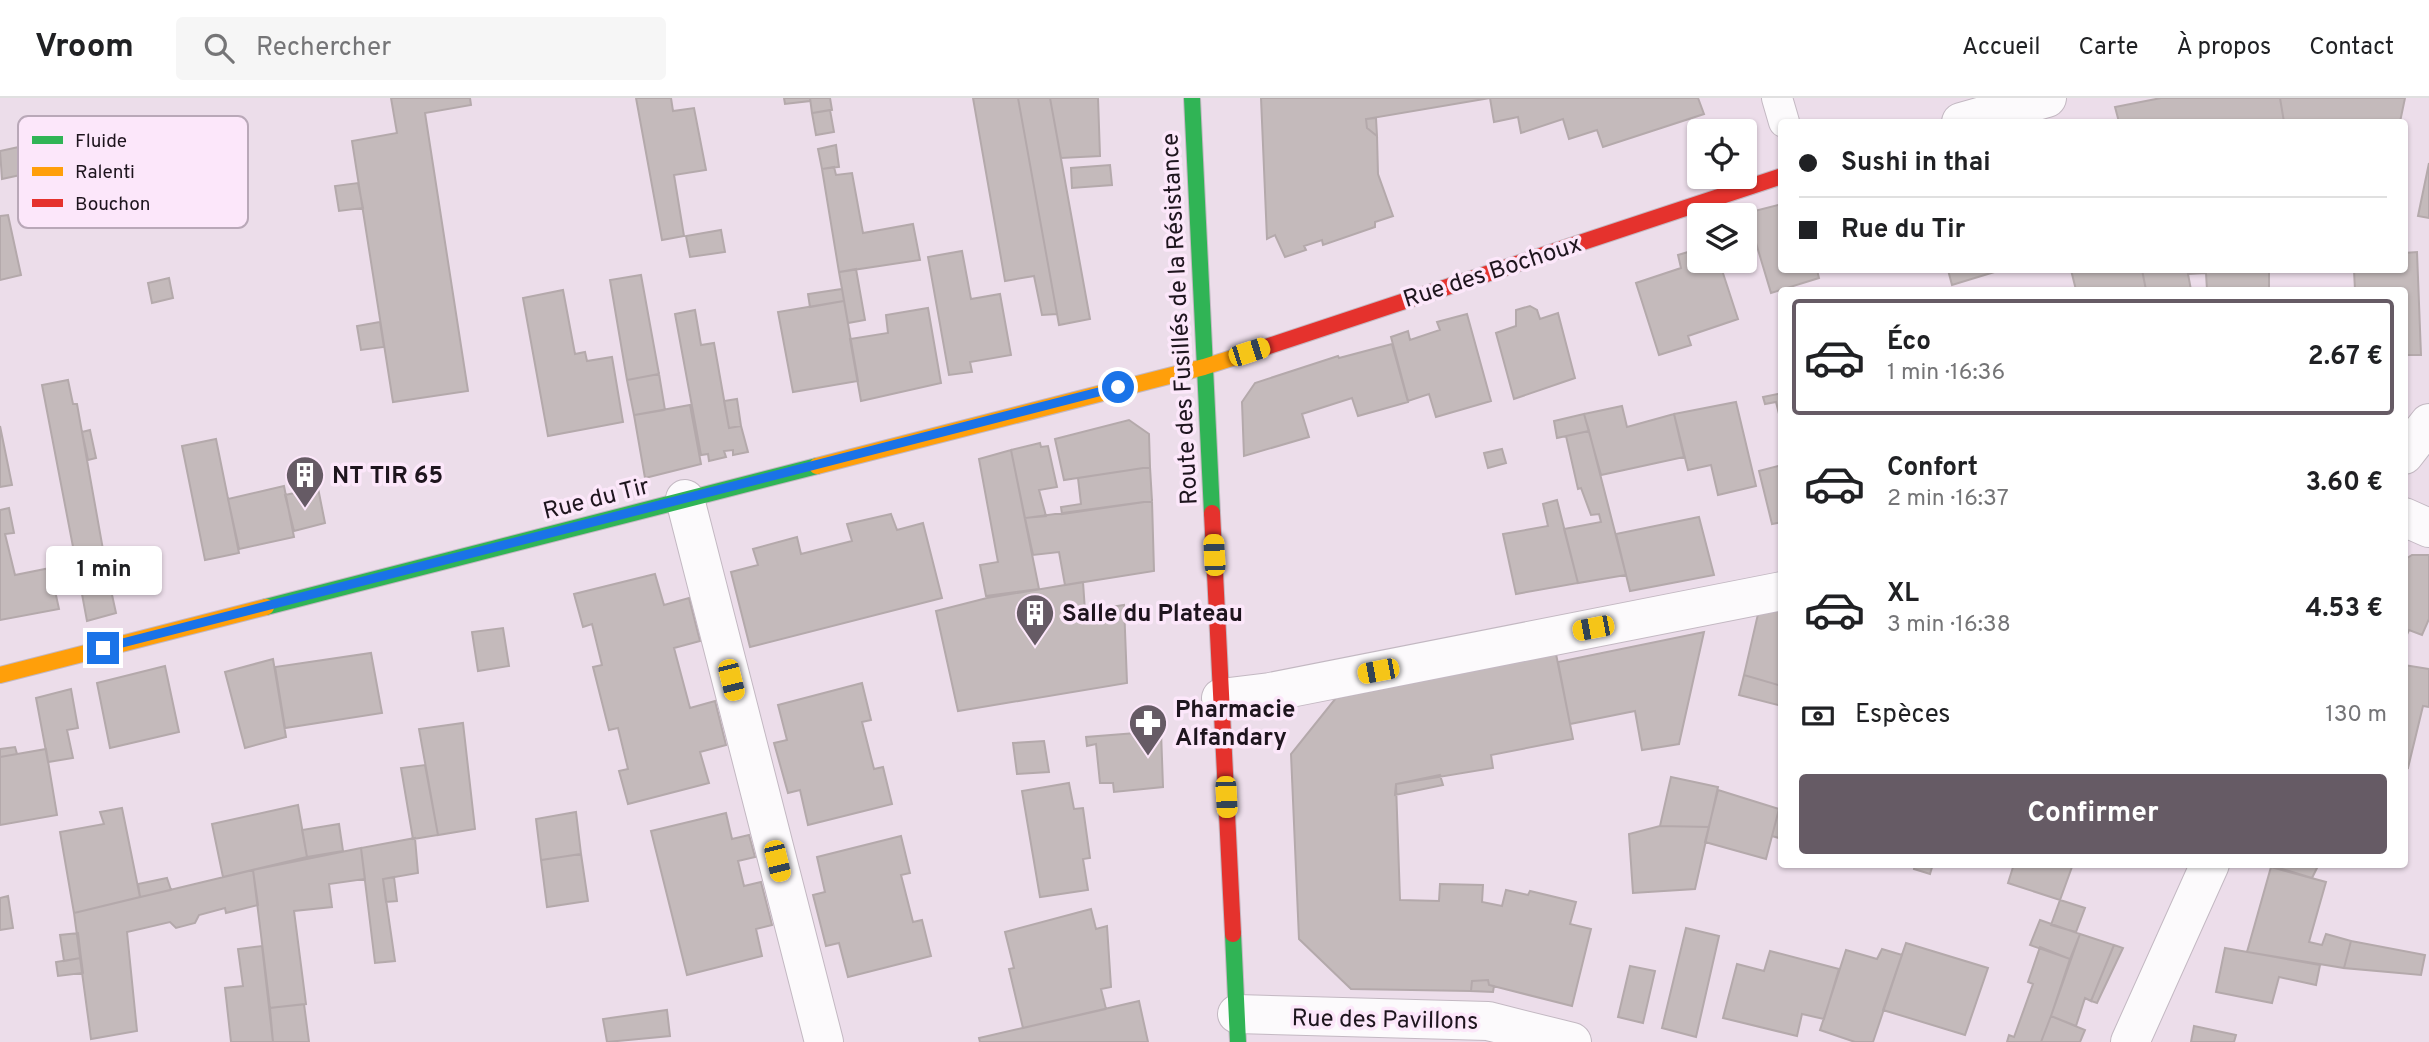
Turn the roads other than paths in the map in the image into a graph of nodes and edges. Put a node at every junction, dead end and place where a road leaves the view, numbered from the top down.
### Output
1 (1192, 98) edge
2 (1777, 98) edge
3 (2047, 98) edge
4 (1783, 119) edge
5 (1972, 119) edge
6 (1778, 177) edge
7 (1203, 367) junction
8 (2429, 423) edge
9 (2408, 450) edge
10 (685, 499) junction
11 (2408, 519) edge
12 (2429, 528) edge
13 (1778, 592) edge
14 (0, 675) edge
15 (1221, 698) junction
16 (2208, 868) edge
17 (1237, 1028) edge
18 (824, 1042) edge
19 (1572, 1042) edge
20 (2130, 1042) edge

1 - 7 street, Route des Fusillés de la Résistance
2 - 4 lane
3 - 5 street
6 - 7 street, Rue des Bochoux
7 - 10 street, Rue du Tir
7 - 15 street, Route des Fusillés de la Résistance
8 - 9 street
10 - 14 street, Rue du Tir
10 - 18 street
11 - 12 street
13 - 15 street
15 - 17 street, Route des Fusillés de la Résistance
16 - 20 street
17 - 19 street, Rue des Pavillons

